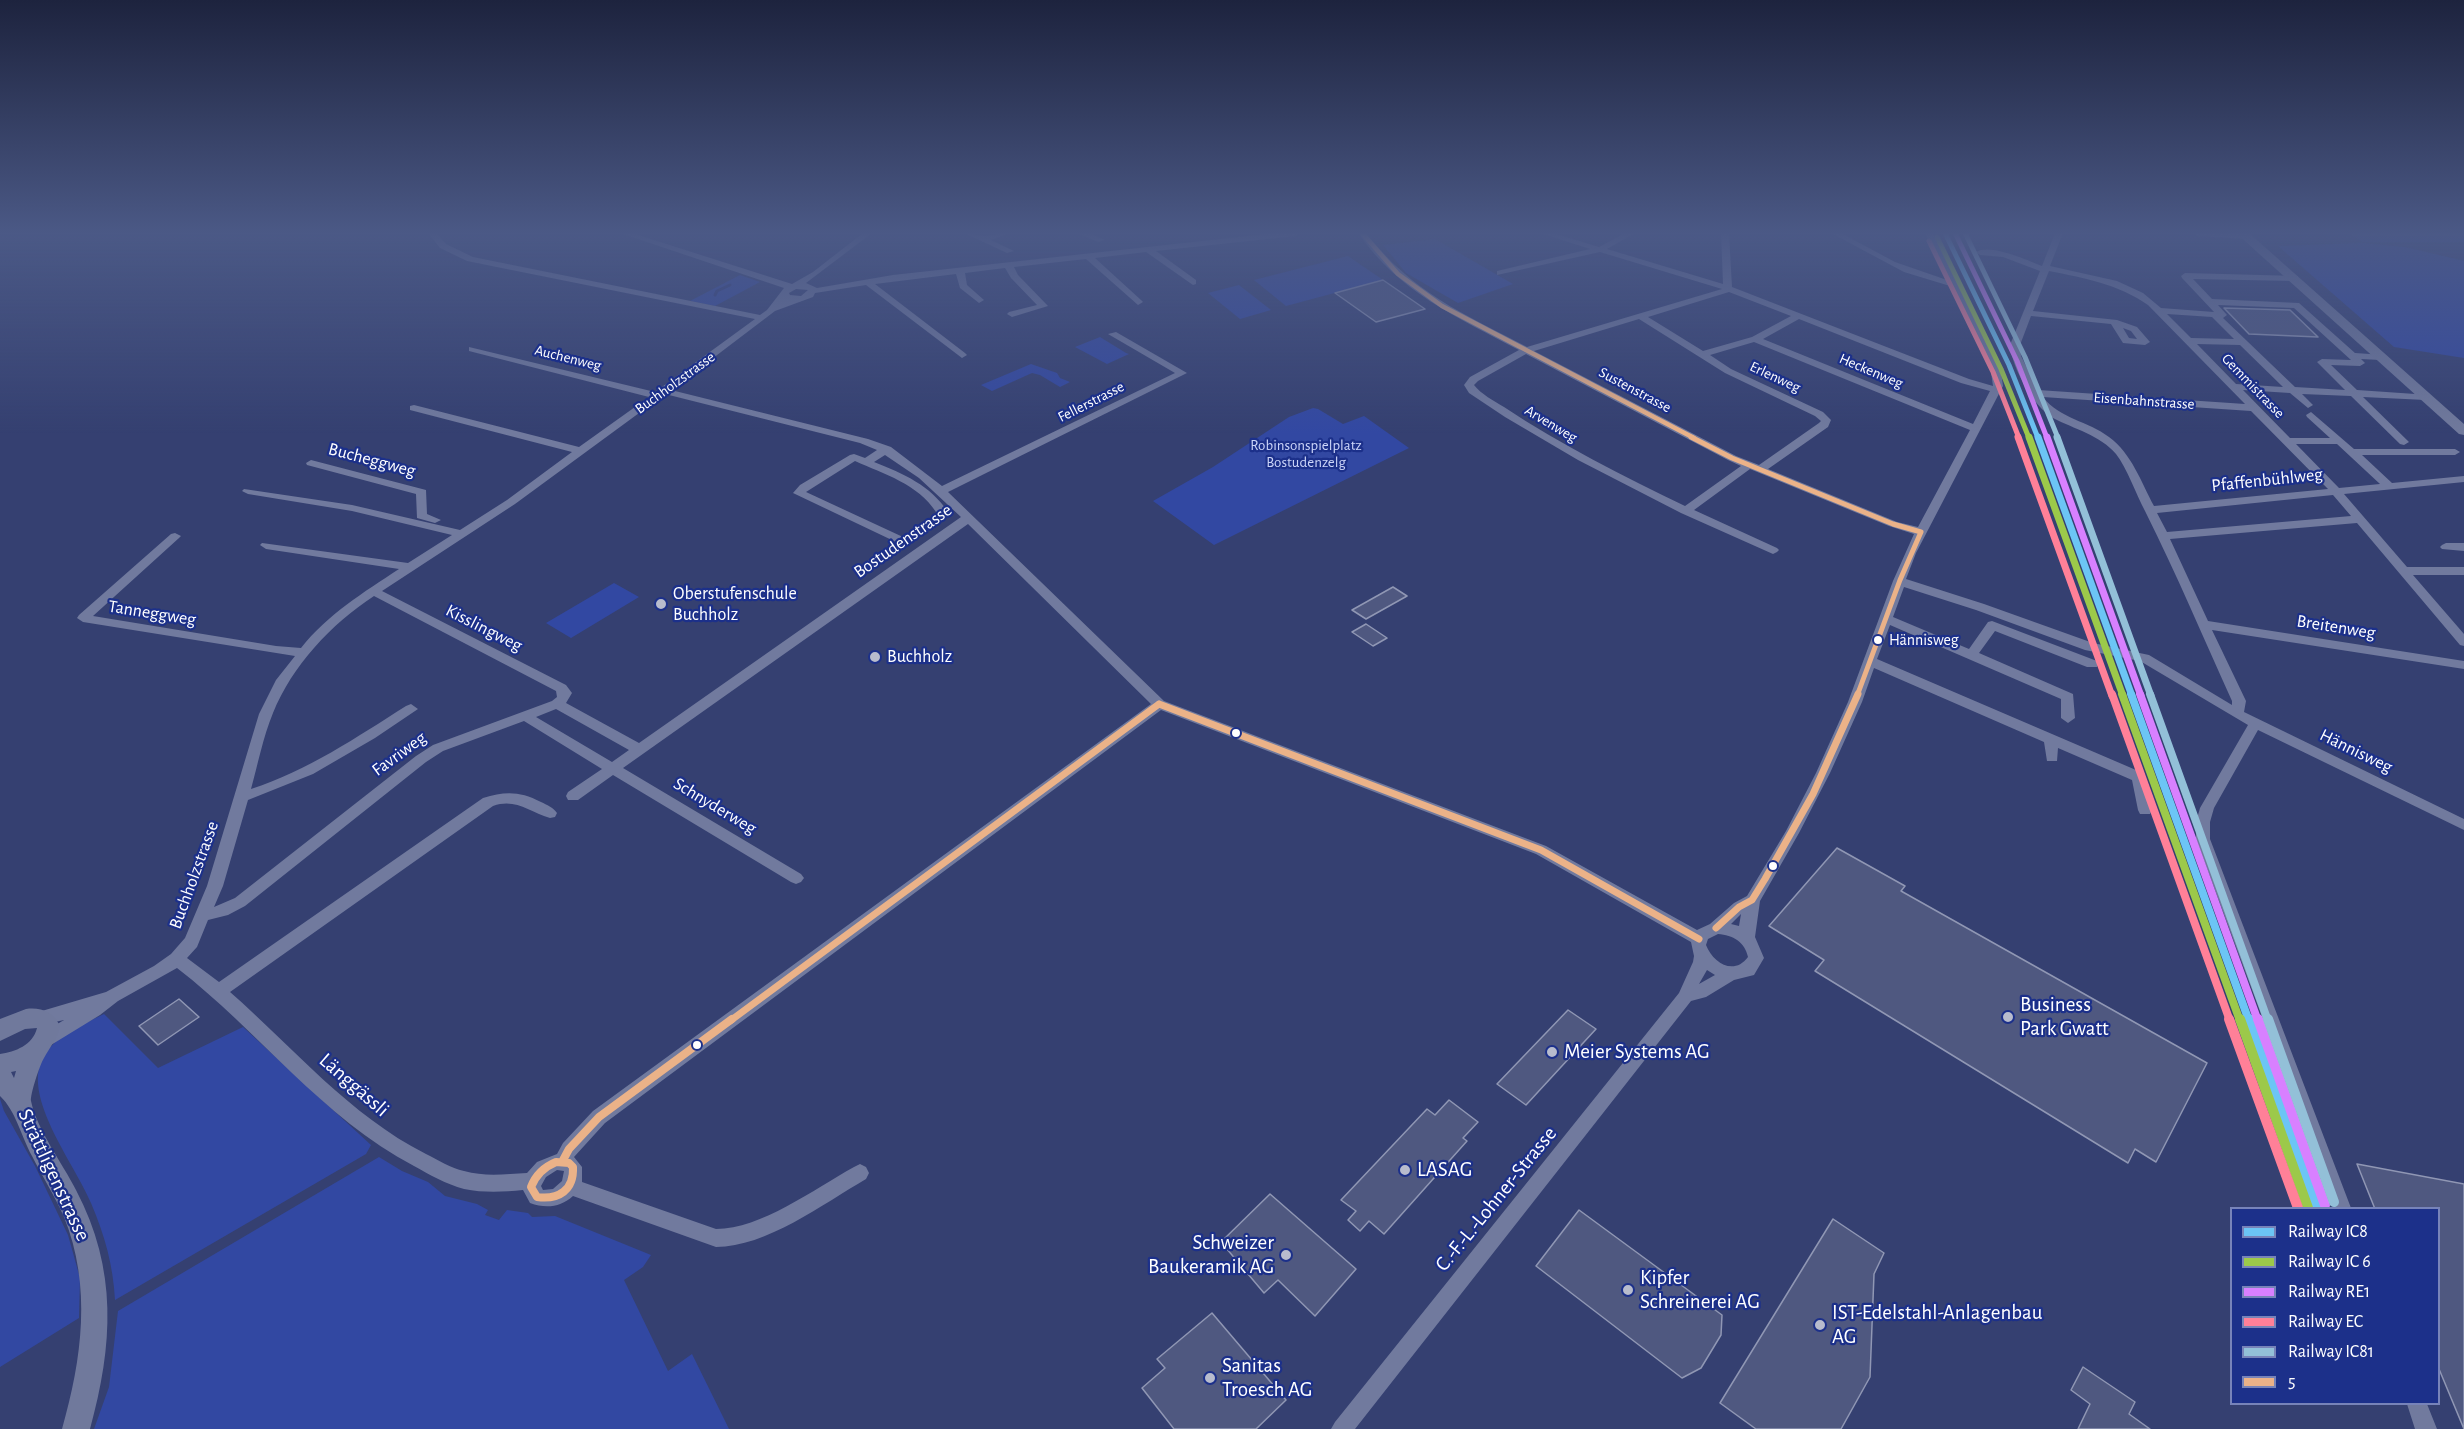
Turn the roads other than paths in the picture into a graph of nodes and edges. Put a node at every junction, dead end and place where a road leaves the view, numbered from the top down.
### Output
1 (685, 300) edge
2 (780, 300) edge
3 (797, 300) edge
4 (890, 300) edge
5 (1037, 300) edge
6 (1043, 300) edge
7 (1135, 300) edge
8 (1433, 300) edge
9 (1699, 300) edge
10 (1757, 300) edge
11 (1961, 300) edge
12 (2034, 300) edge
13 (2146, 300) edge
14 (2209, 300) edge
15 (2319, 300) edge
16 (1138, 302) dead end
17 (2211, 302) junction
18 (1050, 307) dead end
19 (2159, 311) junction
20 (2029, 313) junction
21 (1012, 314) dead end
22 (766, 315) junction
23 (2215, 315) junction
24 (1640, 316) junction
25 (1798, 316) junction
26 (2114, 322) dead end
27 (1113, 334) dead end
28 (1755, 339) junction
29 (2189, 341) junction
30 (2242, 342) junction
31 (472, 349) dead end
32 (1526, 350) junction
33 (962, 355) dead end
34 (1700, 355) junction
35 (2352, 356) junction
36 (2381, 357) junction
37 (2234, 387) junction
38 (1997, 390) junction
39 (2295, 392) junction
40 (660, 393) junction
41 (2035, 393) junction
42 (2361, 395) junction
43 (2426, 397) junction
44 (414, 408) dead end
45 (2254, 408) junction
46 (1976, 429) junction
47 (2464, 430) edge
48 (2286, 441) junction
49 (2404, 442) dead end
50 (2345, 447) junction
51 (886, 449) junction
52 (580, 452) junction
53 (2455, 452) dead end
54 (866, 462) junction
55 (311, 463) dead end
56 (1754, 468) junction
57 (2464, 479) edge
58 (2388, 486) junction
59 (2335, 490) junction
60 (248, 491) dead end
61 (941, 491) junction
62 (2150, 510) junction
63 (1685, 511) junction
64 (968, 518) junction
65 (2361, 519) junction
66 (466, 531) junction
67 (1920, 532) junction
68 (175, 536) dead end
69 (2163, 536) junction
70 (904, 542) junction
71 (266, 545) dead end
72 (2446, 547) dead end
73 (2464, 547) edge
74 (1773, 550) dead end
75 (408, 567) junction
76 (866, 568) dead end
77 (2405, 571) junction
78 (2464, 572) edge
79 (1899, 581) junction
80 (373, 591) junction
81 (1886, 618) junction
82 (2202, 624) junction
83 (2464, 642) edge
84 (303, 652) junction
85 (1971, 655) junction
86 (1870, 661) junction
87 (2092, 664) dead end
88 (2464, 665) edge
89 (557, 704) junction
90 (1158, 704) junction
91 (411, 709) dead end
92 (2237, 714) junction
93 (525, 716) junction
94 (2068, 718) dead end
95 (2255, 724) junction
96 (2051, 739) junction
97 (639, 750) junction
98 (2052, 758) dead end
99 (614, 767) junction
100 (573, 796) dead end
101 (241, 797) junction
102 (2145, 810) dead end
103 (550, 813) dead end
104 (2464, 825) edge
105 (796, 878) dead end
106 (1752, 900) junction
107 (203, 915) junction
108 (1716, 928) junction
109 (1700, 939) junction
110 (1747, 939) junction
111 (1702, 957) junction
112 (177, 959) junction
113 (1733, 973) junction
114 (218, 991) junction
115 (1686, 996) junction
116 (4, 1026) edge
117 (41, 1036) junction
118 (0, 1064) edge
119 (0, 1073) edge
120 (19, 1099) junction
121 (562, 1162) junction
122 (860, 1173) dead end
123 (532, 1181) junction
124 (570, 1186) junction
125 (2341, 1207) edge
126 (2417, 1405) edge
127 (76, 1429) edge
128 (1342, 1429) edge
129 (2426, 1429) edge

1 - 22 street
2 - 22 street, Buchholzstrasse
3 - 22 street, Buchholzstrasse
4 - 33 street
5 - 21 street
6 - 18 street
7 - 16 street
8 - 32 street, Sustenstrasse
9 - 24 street
10 - 25 street
11 - 38 street
12 - 20 street, Eisenbahnstrasse
13 - 19 street, Gemmistrasse
14 - 17 street
15 - 36 main road
17 - 23 street
17 - 35 street
19 - 23 street
19 - 29 street, Gemmistrasse
20 - 26 street
20 - 41 street, Eisenbahnstrasse
22 - 40 street, Buchholzstrasse
23 - 30 street, Gemmistrasse
24 - 32 street
24 - 34 street, Erlenweg
25 - 28 street
25 - 38 street
27 - 61 street, Fellerstrasse
28 - 34 street
28 - 46 street, Heckenweg
29 - 30 street
29 - 37 street, Gemmistrasse
30 - 39 street, Gemmistrasse
31 - 40 street, Auchenweg
32 - 56 street, Sustenstrasse
32 - 63 street, Arvenweg
34 - 56 street, Erlenweg
35 - 36 street
35 - 42 street
36 - 43 main road
37 - 39 street
37 - 45 street, Gemmistrasse
38 - 46 street
39 - 42 street
39 - 50 street, Gemmistrasse
40 - 51 street, Bostudenstrasse
40 - 52 street, Buchholzstrasse
41 - 45 street, Eisenbahnstrasse
41 - 62 street, Eisenbahnstrasse
42 - 43 street
42 - 49 street
43 - 47 main road
44 - 52 street
45 - 48 street, Gemmistrasse
46 - 67 street
48 - 50 street, Gemmistrasse
48 - 59 street, Gemmistrasse
50 - 53 street
50 - 58 street
51 - 54 street
51 - 61 street, Bostudenstrasse
52 - 66 street, Buchholzstrasse
54 - 70 street
54 - 70 street
55 - 66 street, Bucheggweg
56 - 63 street
56 - 67 street, Sustenstrasse
57 - 58 street, Pfaffenbühlweg
58 - 59 street, Pfaffenbühlweg
59 - 62 street, Pfaffenbühlweg
59 - 65 street, Gemmistrasse
60 - 66 street
61 - 64 street, Bostudenstrasse
62 - 69 street, Eisenbahnstrasse
63 - 74 street, Arvenweg
64 - 90 street
64 - 97 street, Bostudenstrasse
65 - 69 street
65 - 77 street, Gemmistrasse
66 - 75 street, Buchholzstrasse
67 - 79 street
68 - 84 street, Tanneggweg
69 - 82 street, Eisenbahnstrasse
70 - 76 street
71 - 75 street
72 - 73 street
75 - 80 street, Buchholzstrasse
77 - 78 street
77 - 83 street, Gemmistrasse
79 - 81 street
79 - 92 street, Hännisweg
80 - 84 street, Buchholzstrasse
80 - 89 street, Kisslingweg
81 - 85 street
81 - 86 street
82 - 88 street, Breitenweg
82 - 92 street, Eisenbahnstrasse
84 - 101 street, Buchholzstrasse
85 - 87 street
85 - 94 street
86 - 96 street
86 - 106 street
89 - 93 street, Favriweg
89 - 97 street
90 - 109 street
90 - 121 street
91 - 101 street
92 - 95 street, Hännisweg
93 - 99 street, Schnyderweg
93 - 107 street, Favriweg
95 - 104 street, Hännisweg
95 - 125 street
96 - 98 street
96 - 102 street
97 - 99 street, Bostudenstrasse
99 - 100 street
99 - 105 street, Schnyderweg
101 - 107 street, Buchholzstrasse
103 - 114 street
106 - 108 street
106 - 110 street
107 - 112 street, Buchholzstrasse
108 - 109 street
108 - 110 street
109 - 111 street
110 - 113 street
111 - 113 street
111 - 115 street, C.-F.-L.-Lohner-Strasse
112 - 114 street, Länggässli
112 - 117 street, Buchholzstrasse
113 - 115 street, C.-F.-L.-Lohner-Strasse
114 - 123 street, Länggässli
115 - 128 street, C.-F.-L.-Lohner-Strasse
116 - 117 main road
117 - 118 main road
117 - 120 main road, Strättligenstrasse
119 - 120 main road, Strättligenstrasse
120 - 127 main road, Strättligenstrasse
121 - 123 street
121 - 124 street
122 - 124 street
123 - 124 street
126 - 129 street

